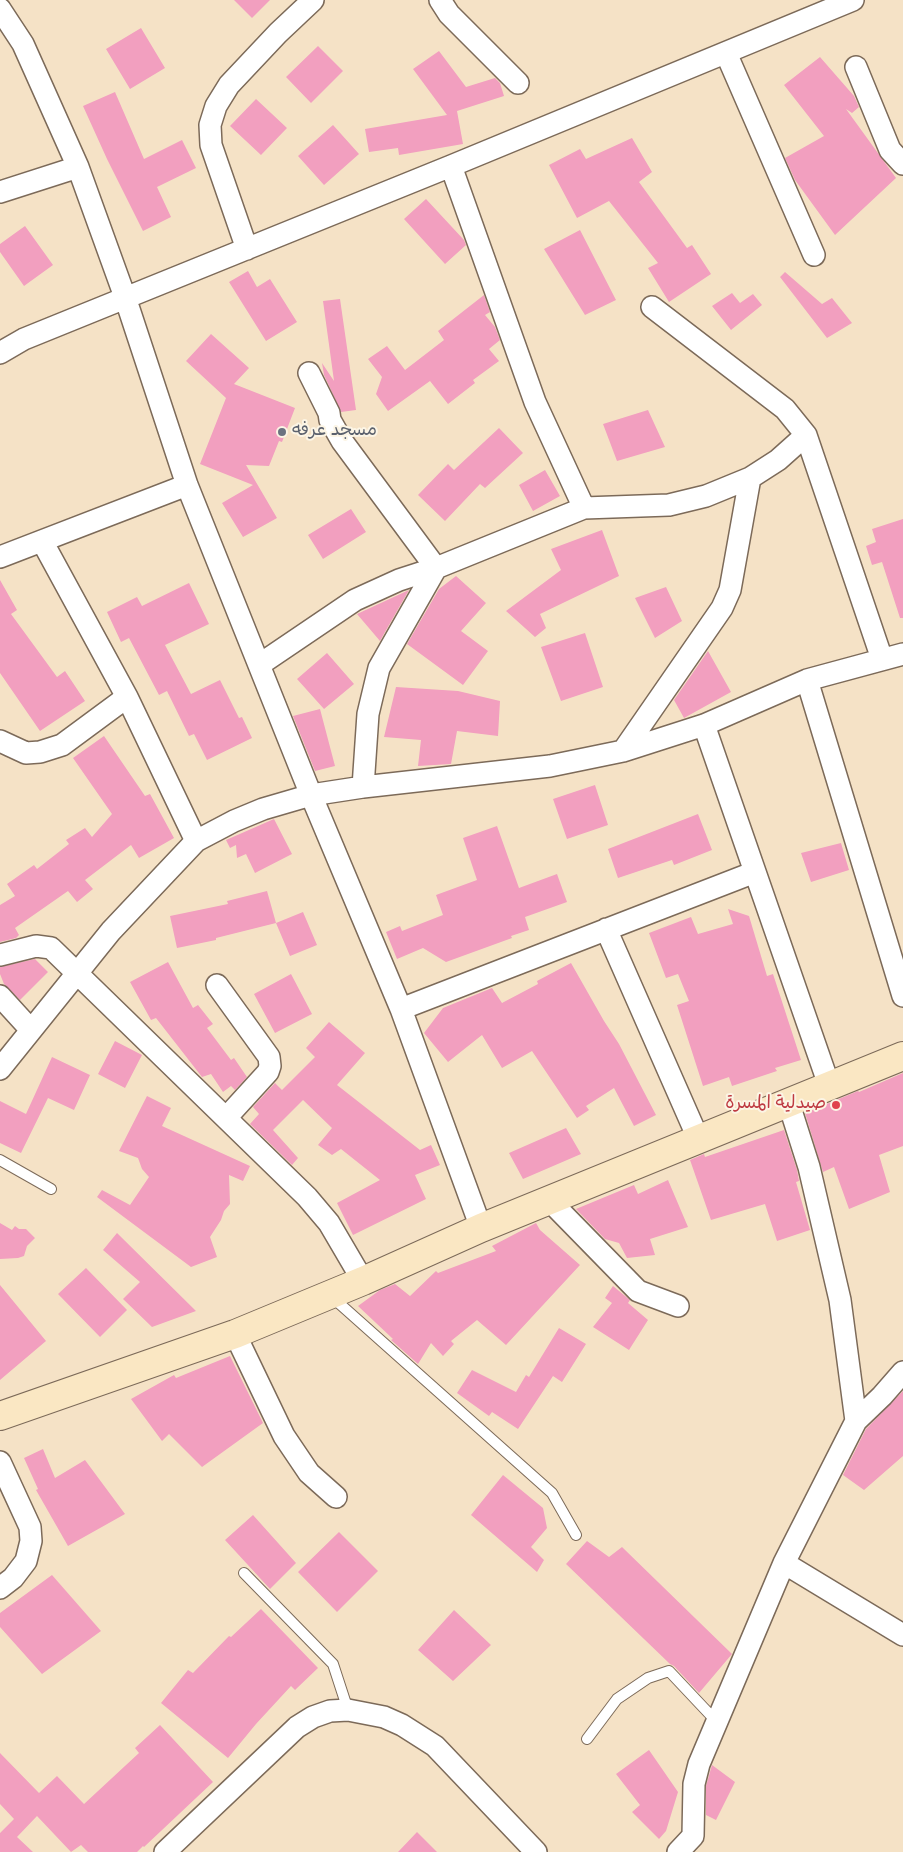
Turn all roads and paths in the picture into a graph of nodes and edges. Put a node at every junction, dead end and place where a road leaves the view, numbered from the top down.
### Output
1 (313, 0) edge
2 (440, 0) edge
3 (853, 0) edge
4 (0, 9) edge
5 (726, 53) junction
6 (856, 67) dead end
7 (518, 83) dead end
8 (903, 164) edge
9 (451, 166) junction
10 (78, 167) junction
11 (0, 192) edge
12 (247, 249) junction
13 (814, 255) dead end
14 (125, 297) junction
15 (652, 307) dead end
16 (0, 352) edge
17 (309, 373) dead end
18 (806, 435) junction
19 (750, 478) junction
20 (187, 485) junction
21 (584, 508) junction
22 (42, 541) junction
23 (0, 557) edge
24 (436, 568) junction
25 (903, 654) edge
26 (882, 659) junction
27 (259, 665) junction
28 (807, 680) junction
29 (127, 697) junction
30 (704, 725) junction
31 (0, 741) edge
32 (623, 751) junction
33 (362, 787) junction
34 (310, 795) junction
35 (196, 841) junction
36 (755, 872) junction
37 (606, 930) junction
38 (0, 955) edge
39 (78, 973) junction
40 (217, 985) dead end
41 (0, 996) edge
42 (903, 996) edge
43 (401, 1009) junction
44 (31, 1030) junction
45 (903, 1056) edge
46 (0, 1069) edge
47 (829, 1085) junction
48 (788, 1101) junction
49 (226, 1118) junction
50 (698, 1138) junction
51 (0, 1160) edge
52 (51, 1189) dead end
53 (549, 1200) junction
54 (481, 1228) junction
55 (362, 1281) junction
56 (329, 1295) junction
57 (678, 1306) dead end
58 (235, 1334) junction
59 (903, 1372) edge
60 (0, 1416) edge
61 (856, 1421) junction
62 (0, 1462) edge
63 (336, 1497) dead end
64 (576, 1535) dead end
65 (784, 1563) junction
66 (244, 1573) dead end
67 (0, 1588) edge
68 (903, 1635) edge
69 (348, 1710) junction
70 (717, 1722) junction
71 (587, 1739) dead end
72 (165, 1852) edge
73 (536, 1852) edge
74 (678, 1852) edge

1 - 12 street
2 - 7 street
3 - 5 street
4 - 10 street
5 - 9 street
5 - 13 street
6 - 8 street
9 - 12 street
9 - 21 street
10 - 11 street
10 - 14 street
12 - 14 street
14 - 16 street
14 - 20 street
15 - 18 street
17 - 24 street
18 - 19 street
18 - 26 street
19 - 21 street
19 - 32 street
20 - 22 street
20 - 27 street
21 - 24 street
22 - 23 street
22 - 29 street
24 - 27 street
24 - 33 street
25 - 26 street
26 - 28 street
27 - 34 street
28 - 30 street
28 - 42 street
29 - 31 street
29 - 35 street
30 - 32 street
30 - 36 street
32 - 33 street
33 - 34 street
34 - 35 street
34 - 43 street
35 - 39 street
36 - 37 street
36 - 47 street
37 - 43 street
37 - 50 street
38 - 39 street
39 - 44 street
39 - 49 street
40 - 49 street
41 - 44 street
43 - 54 street
44 - 46 street
45 - 47 main road
47 - 48 main road
48 - 50 main road
48 - 61 street
49 - 55 street
50 - 53 main road
51 - 52 lane
53 - 54 main road
53 - 57 street
54 - 55 main road
55 - 56 main road
56 - 58 main road
56 - 64 lane
58 - 60 main road
58 - 63 street
59 - 61 street
61 - 65 street
62 - 67 street
65 - 68 street
65 - 70 street
66 - 69 lane
69 - 72 street
69 - 73 street
70 - 71 lane
70 - 74 street

